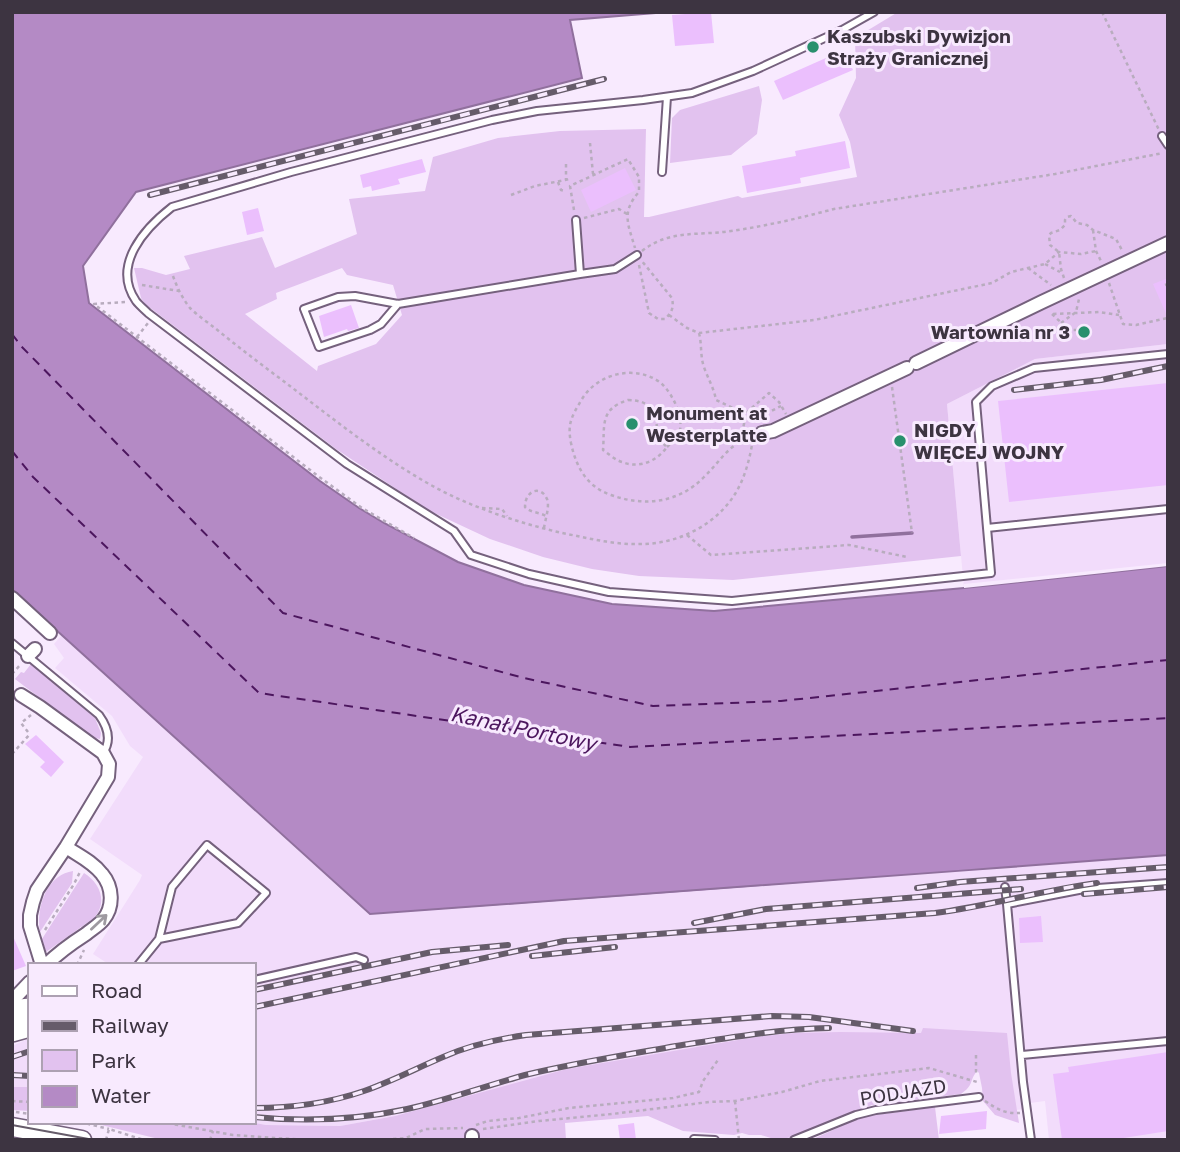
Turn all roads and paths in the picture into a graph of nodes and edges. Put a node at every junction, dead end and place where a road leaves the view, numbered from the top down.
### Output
1 (874, 12) edge
2 (1102, 12) edge
3 (667, 97) junction
4 (1162, 136) joint
5 (590, 143) dead end
6 (1168, 145) edge
7 (1168, 152) edge
8 (566, 164) dead end
9 (662, 173) dead end
10 (593, 176) junction
11 (558, 182) junction
12 (565, 191) dead end
13 (511, 195) dead end
14 (628, 214) junction
15 (576, 220) junction
16 (1093, 230) junction
17 (1168, 243) edge
18 (1096, 251) junction
19 (1059, 252) junction
20 (637, 255) junction
21 (1100, 259) dead end
22 (1127, 262) junction
23 (1045, 264) junction
24 (1028, 268) junction
25 (1106, 272) junction
26 (580, 274) junction
27 (173, 275) dead end
28 (1090, 279) junction
29 (142, 285) dead end
30 (178, 291) junction
31 (1062, 293) junction
32 (136, 301) junction
33 (1042, 302) junction
34 (398, 304) junction
35 (1076, 312) junction
36 (1053, 314) junction
37 (669, 315) junction
38 (1120, 316) junction
39 (153, 317) junction
40 (1168, 318) edge
41 (1061, 323) junction
42 (1077, 330) dead end
43 (699, 332) junction
44 (137, 337) junction
45 (1168, 354) edge
46 (889, 376) junction
47 (782, 406) junction
48 (746, 413) junction
49 (756, 419) junction
50 (791, 423) junction
51 (756, 431) junction
52 (741, 442) junction
53 (667, 447) junction
54 (1168, 509) edge
55 (546, 516) junction
56 (544, 528) junction
57 (987, 528) junction
58 (912, 533) dead end
59 (687, 535) junction
60 (414, 538) dead end
61 (907, 557) dead end
62 (12, 597) edge
63 (50, 633) dead end
64 (12, 643) edge
65 (19, 667) dead end
66 (12, 674) edge
67 (21, 695) dead end
68 (29, 716) dead end
69 (103, 753) junction
70 (12, 754) edge
71 (66, 847) junction
72 (80, 872) dead end
73 (1168, 883) edge
74 (1005, 887) dead end
75 (1006, 904) junction
76 (43, 932) dead end
77 (159, 939) junction
78 (84, 946) dead end
79 (364, 960) dead end
80 (43, 963) edge
81 (46, 963) edge
82 (79, 963) edge
83 (140, 963) edge
84 (256, 980) edge
85 (28, 984) edge
86 (12, 1001) edge
87 (1168, 1041) edge
88 (976, 1055) dead end
89 (1022, 1055) junction
90 (718, 1060) dead end
91 (976, 1074) dead end
92 (977, 1082) dead end
93 (979, 1097) joint
94 (735, 1101) junction
95 (1016, 1113) dead end
96 (88, 1124) edge
97 (173, 1124) edge
98 (12, 1127) edge
99 (109, 1129) junction
100 (213, 1131) junction
101 (474, 1135) edge
102 (694, 1139) edge
103 (82, 1140) edge
104 (106, 1140) edge
105 (144, 1140) edge
106 (209, 1140) edge
107 (306, 1140) edge
108 (379, 1140) edge
109 (715, 1140) edge
110 (739, 1140) edge
111 (794, 1140) edge
112 (1031, 1140) edge

1 - 3 lane
2 - 4 path
3 - 9 lane
3 - 32 lane
4 - 6 lane
5 - 10 path
7 - 20 path
8 - 11 path
10 - 14 path
10 - 15 path
11 - 12 path
11 - 13 path
14 - 15 path
14 - 20 path
15 - 26 lane
16 - 18 path
16 - 19 path
16 - 22 path
17 - 22 street
18 - 19 path
18 - 21 path
19 - 23 path
19 - 23 path
20 - 26 lane
20 - 37 path
20 - 37 path
22 - 25 street
23 - 24 path
24 - 31 path
24 - 43 path
25 - 28 street
25 - 38 path
26 - 34 lane
27 - 30 path
28 - 31 street
28 - 35 path
29 - 30 path
30 - 56 path
31 - 33 street
32 - 39 lane
32 - 44 path
33 - 36 path
33 - 46 street
34 - 34 lane
35 - 36 path
35 - 38 path
35 - 41 path
36 - 41 path
37 - 43 path
38 - 40 path
39 - 44 path
39 - 57 lane
41 - 42 path
43 - 48 path
44 - 60 path
45 - 57 lane
46 - 50 street
46 - 58 path
47 - 48 path
47 - 49 path
47 - 50 path
48 - 49 path
48 - 52 path
49 - 51 path
49 - 51 path
50 - 51 street
51 - 52 path
51 - 59 path
52 - 53 path
53 - 53 path
54 - 57 lane
55 - 55 path
55 - 56 path
56 - 59 path
59 - 61 path
62 - 63 street
64 - 69 lane
65 - 66 path
67 - 69 street
68 - 70 path
69 - 71 street
71 - 80 street
81 -> 71 street
72 - 76 path
73 - 75 lane
74 - 75 lane
75 - 89 lane
77 - 77 lane
77 - 83 lane
78 - 82 path
79 - 84 lane
85 - 86 street
87 - 89 lane
88 - 91 path
89 - 112 lane
90 - 108 path
92 - 94 path
93 - 95 path
93 - 111 lane, PODJAZD
94 - 101 path
94 - 110 path
96 - 99 path
97 - 100 path
98 - 103 street
99 - 104 path
99 - 105 path
100 - 106 path
100 - 107 path
102 - 109 lane

